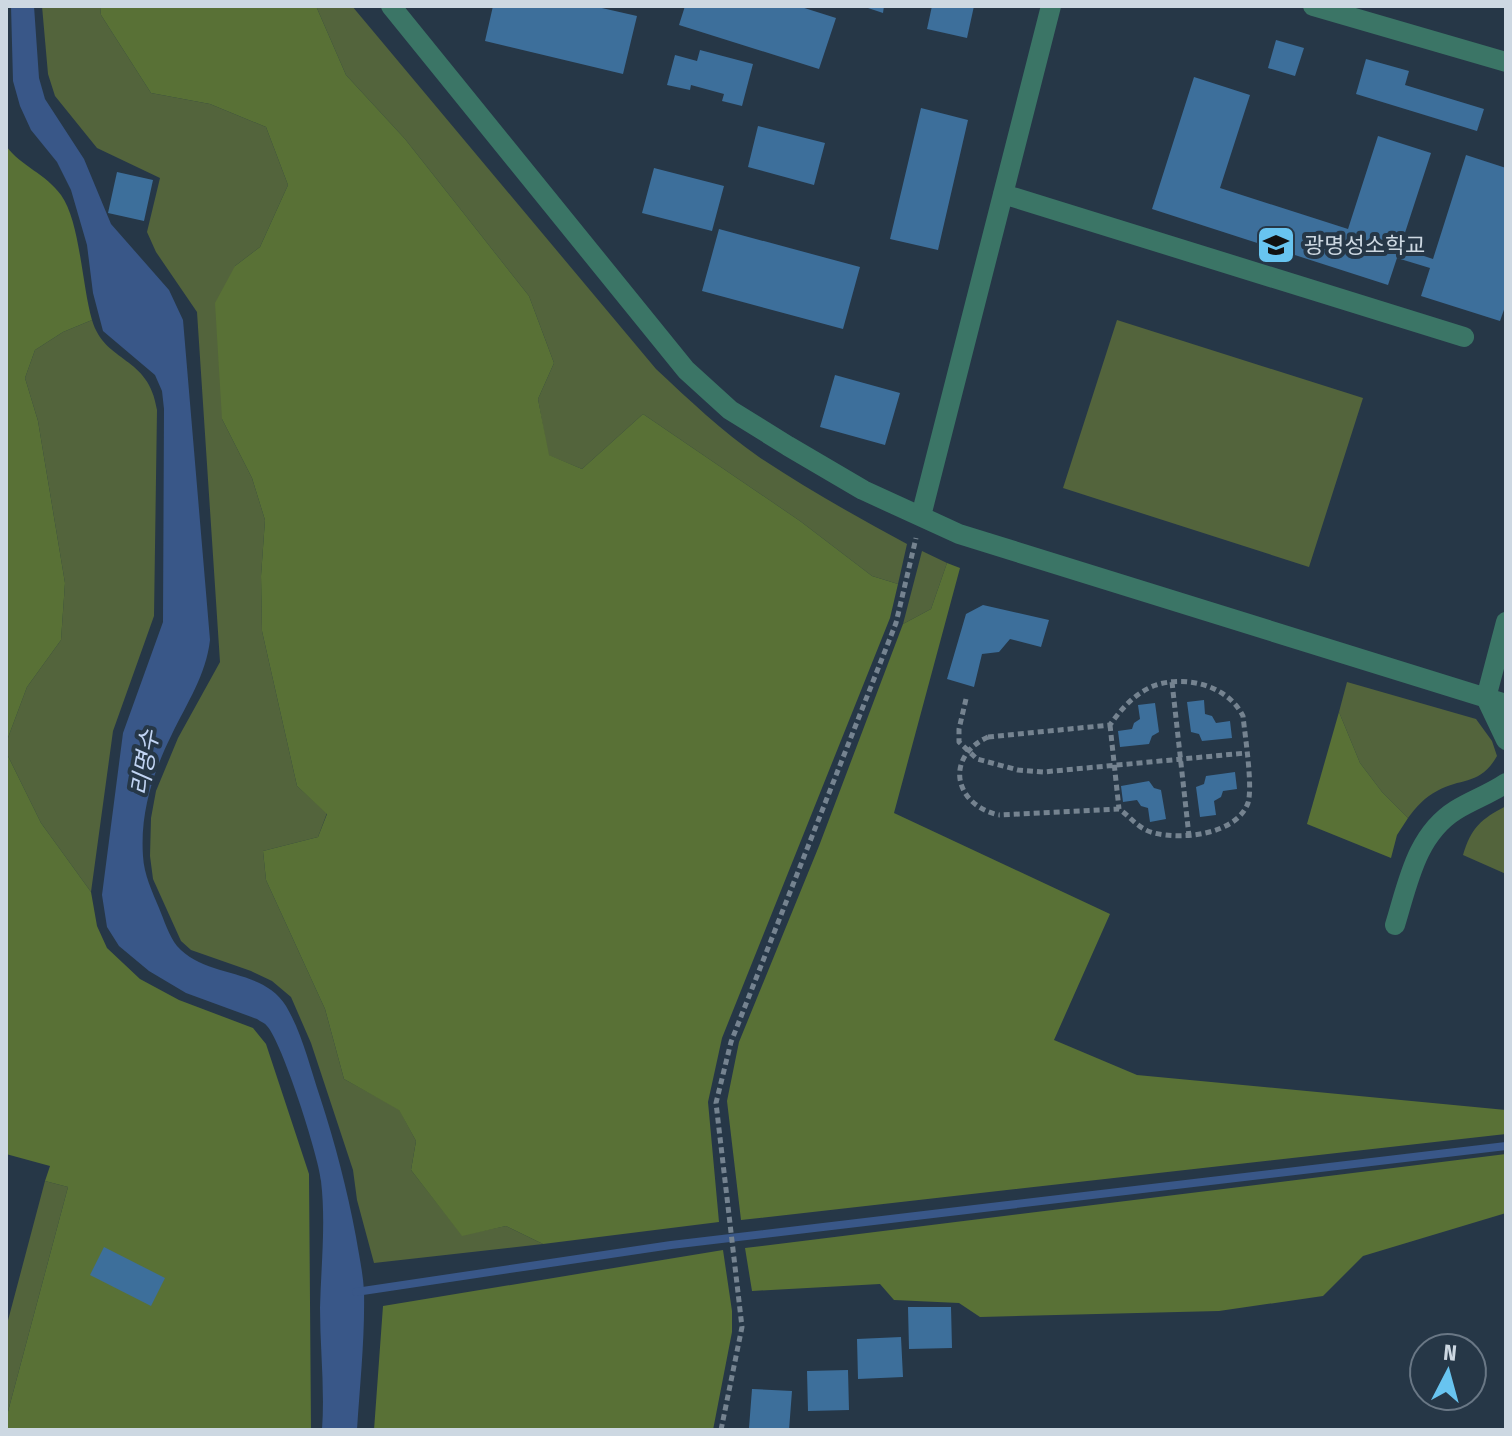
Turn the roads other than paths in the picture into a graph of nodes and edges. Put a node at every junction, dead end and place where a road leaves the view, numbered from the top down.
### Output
1 (391, 6) edge
2 (1051, 6) edge
3 (1313, 6) edge
4 (1506, 62) edge
5 (1003, 194) junction
6 (1464, 337) dead end
7 (921, 516) junction
8 (1506, 622) edge
9 (1496, 701) edge
10 (1506, 740) edge
11 (1506, 783) edge
12 (1395, 925) dead end

1 - 7 street
2 - 5 street
3 - 4 street
5 - 6 street
5 - 7 street
7 - 9 street
8 - 9 street
9 - 10 street
11 - 12 street

